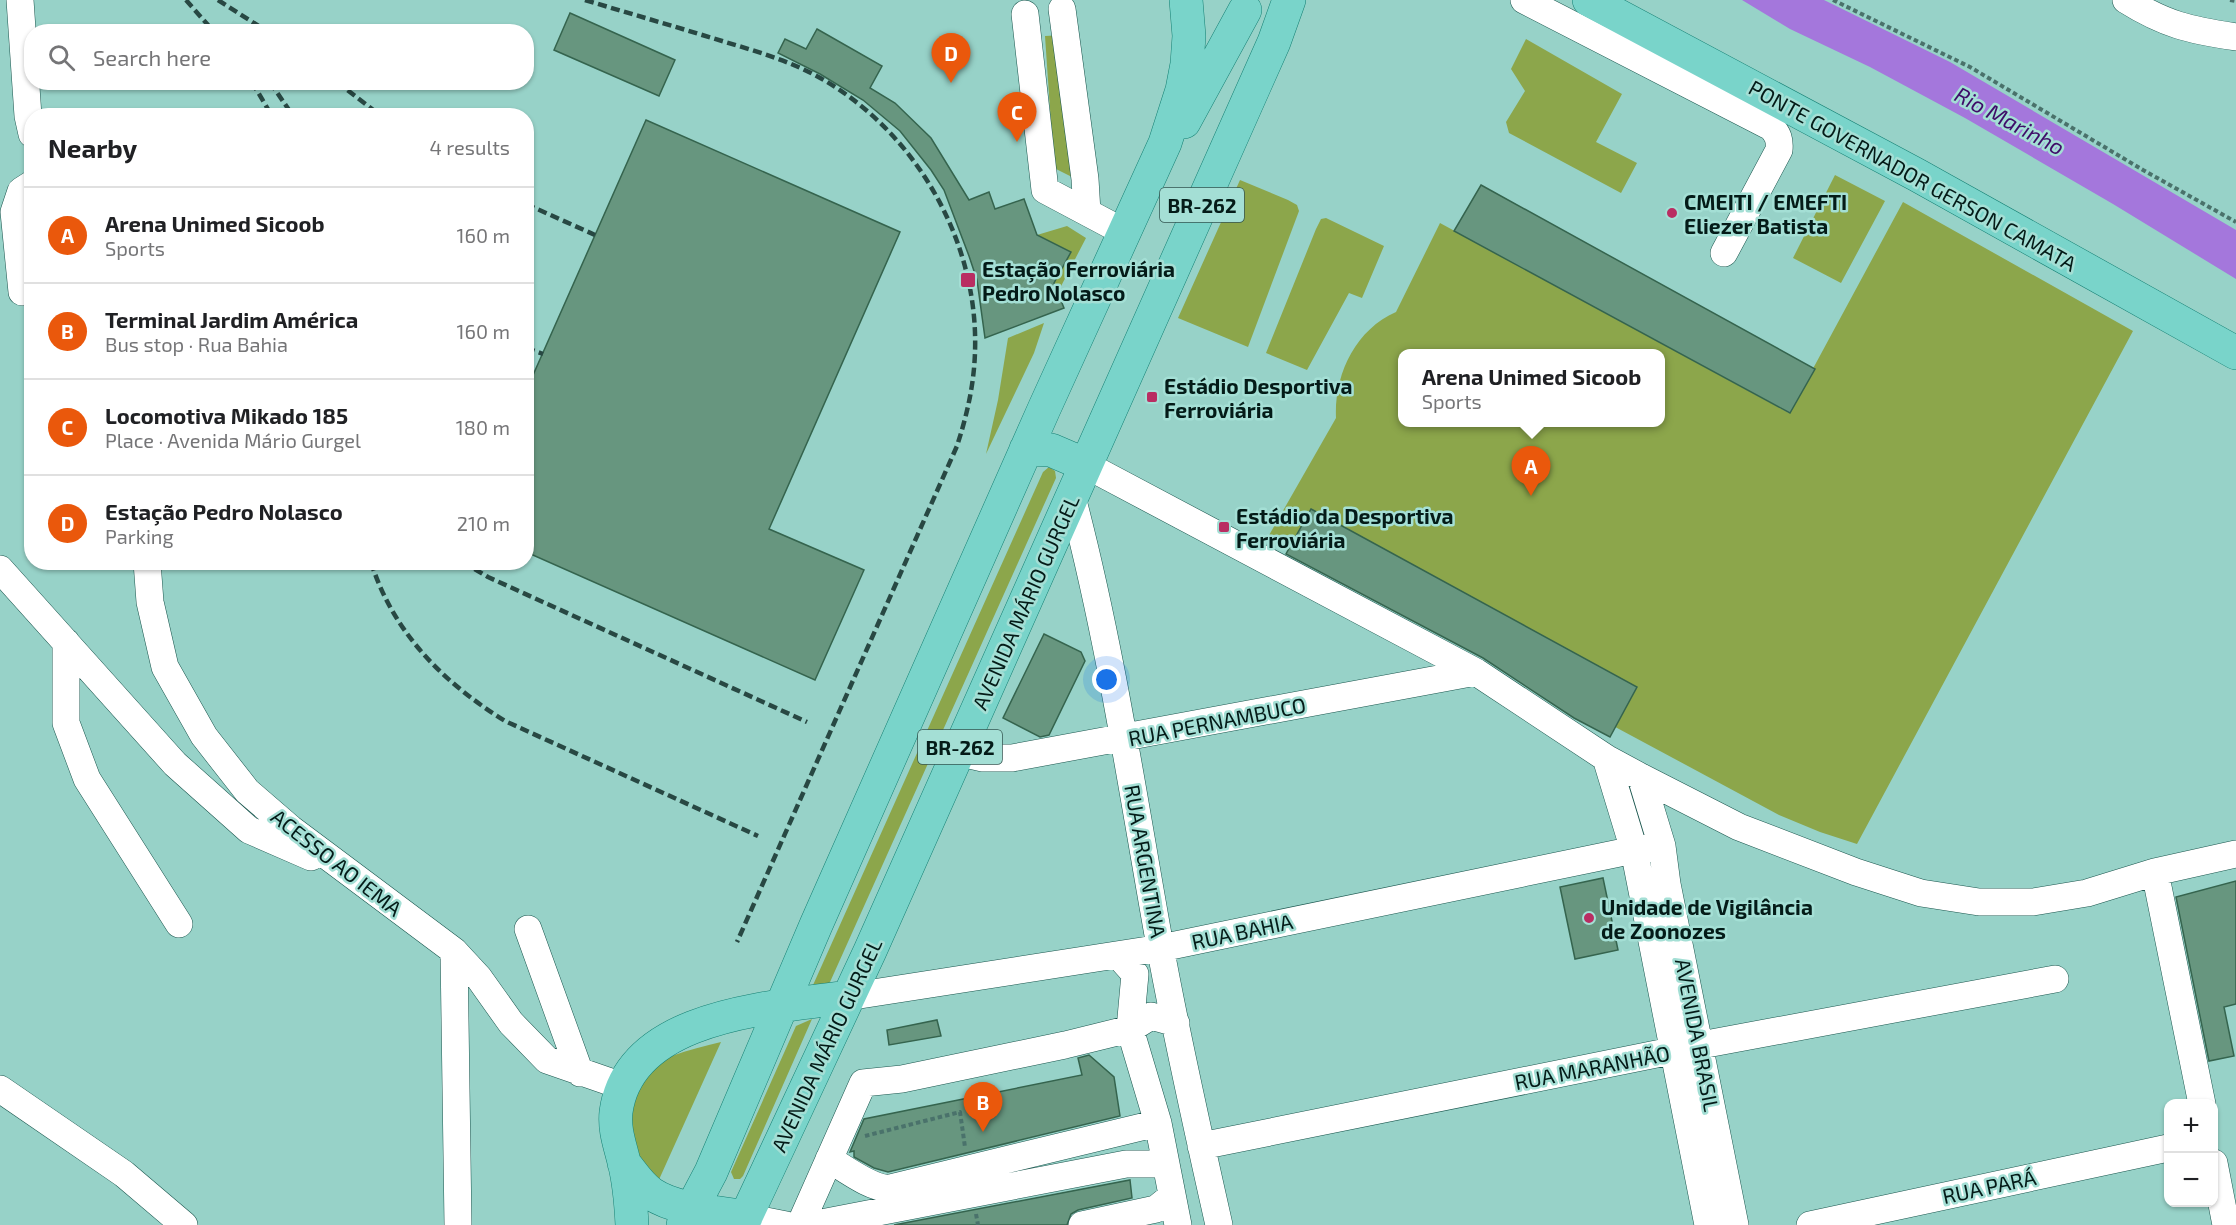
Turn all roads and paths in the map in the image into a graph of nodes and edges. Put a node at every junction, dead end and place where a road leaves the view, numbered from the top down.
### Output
1 (20, 0) edge
2 (1164, 0) edge
3 (1186, 0) edge
4 (1282, 0) edge
5 (1289, 0) edge
6 (1524, 0) edge
7 (1589, 0) edge
8 (1636, 0) edge
9 (1833, 0) edge
10 (2126, 0) edge
11 (2230, 0) edge
12 (2236, 2) edge
13 (1246, 5) edge
14 (1062, 9) dead end
15 (1025, 15) dead end
16 (2236, 37) edge
17 (1274, 42) junction
18 (24, 58) edge
19 (26, 90) edge
20 (27, 108) edge
21 (1225, 153) junction
22 (1158, 157) junction
23 (24, 189) edge
24 (1087, 212) junction
25 (2236, 222) edge
26 (1124, 232) junction
27 (1724, 253) dead end
28 (2113, 285) junction
29 (21, 292) dead end
30 (2236, 328) edge
31 (2236, 353) edge
32 (2236, 363) edge
33 (1026, 449) junction
34 (1086, 465) junction
35 (1072, 497) junction
36 (0, 569) edge
37 (148, 570) edge
38 (66, 642) junction
39 (1476, 672) junction
40 (1124, 739) junction
41 (957, 753) junction
42 (1606, 758) junction
43 (1641, 777) junction
44 (1662, 846) junction
45 (1634, 850) junction
46 (2236, 854) edge
47 (2155, 872) junction
48 (350, 874) junction
49 (179, 924) dead end
50 (528, 929) dead end
51 (1161, 948) junction
52 (454, 951) junction
53 (1118, 955) junction
54 (2055, 979) dead end
55 (847, 997) junction
56 (781, 1007) junction
57 (1176, 1023) junction
58 (1130, 1029) junction
59 (1701, 1045) junction
60 (1674, 1050) junction
61 (580, 1073) junction
62 (622, 1086) junction
63 (0, 1089) edge
64 (2201, 1099) edge
65 (1158, 1124) junction
66 (1201, 1146) junction
67 (833, 1149) junction
68 (2164, 1149) edge
69 (624, 1163) junction
70 (1166, 1164) junction
71 (971, 1181) junction
72 (2218, 1184) edge
73 (1172, 1196) junction
74 (688, 1216) edge
75 (744, 1221) edge
76 (184, 1225) edge
77 (458, 1225) edge
78 (632, 1225) edge
79 (786, 1225) edge
80 (800, 1225) edge
81 (811, 1225) edge
82 (978, 1225) edge
83 (1082, 1225) edge
84 (1178, 1225) edge
85 (1219, 1225) edge
86 (1708, 1225) edge
87 (1735, 1225) edge
88 (1810, 1225) edge
89 (2226, 1225) edge

1 - 18 street
2 - 22 main road, BR-262
3 - 22 main road
4 - 17 main road, BR-262
5 - 17 main road
6 - 27 street
7 - 28 main road, PONTE GOVERNADOR GERSON CAMATA
8 - 30 main road, PONTE GOVERNADOR GERSON CAMATA
9 - 25 path
10 - 16 street
11 - 12 path
13 - 21 main road
13 - 22 main road
14 - 24 street
15 - 24 street
17 - 21 main road, AVENIDA MÁRIO GURGEL / BR-262
19 - 20 street
21 - 34 main road, AVENIDA MÁRIO GURGEL / BR-262
22 - 26 main road, BR-262
23 - 29 street
24 - 26 street
26 - 33 main road, BR-262
28 - 31 main road, PONTE GOVERNADOR GERSON CAMATA
28 - 32 main road
33 - 34 main road
33 - 56 main road, BR-262
34 - 35 main road, AVENIDA MÁRIO GURGEL / BR-262
34 - 39 street
35 - 40 street, RUA ARGENTINA
35 - 41 main road, AVENIDA MÁRIO GURGEL / BR-262
36 - 38 street
37 - 48 street, ACESSO AO IEMA
38 - 48 street
38 - 49 street
39 - 40 street, RUA PERNAMBUCO
39 - 42 street
40 - 41 street, RUA PERNAMBUCO
40 - 51 street, RUA ARGENTINA
41 - 55 main road, AVENIDA MÁRIO GURGEL / BR-262
42 - 43 street
42 - 45 street, AVENIDA BRASIL
43 - 44 street, AVENIDA BRASIL
43 - 47 street
44 - 45 street
44 - 59 street, AVENIDA BRASIL
45 - 51 street, RUA BAHIA
45 - 60 street, AVENIDA BRASIL
46 - 47 street
47 - 64 street
48 - 52 street, ACESSO AO IEMA
50 - 61 street
51 - 53 street, RUA BAHIA
51 - 57 street, RUA ARGENTINA
52 - 61 street, ACESSO AO IEMA
52 - 77 street
53 - 55 street, RUA BAHIA
53 - 58 street
54 - 59 street, RUA MARANHÃO
55 - 56 main road
55 - 75 main road, AVENIDA MÁRIO GURGEL / BR-262
56 - 62 main road
56 - 74 main road, BR-262
57 - 58 street
57 - 66 street, RUA ARGENTINA
58 - 65 street
58 - 67 street
59 - 60 street, RUA MARANHÃO
59 - 87 street, AVENIDA BRASIL
60 - 66 street, RUA MARANHÃO
60 - 86 street, AVENIDA BRASIL
61 - 62 street, ACESSO AO IEMA
62 - 69 main road
63 - 76 street
65 - 70 street
65 - 71 street
66 - 85 street, RUA ARGENTINA
67 - 71 street
67 - 71 path
67 - 80 street
68 - 88 street, RUA PARÁ
69 - 74 main road
69 - 78 main road
70 - 71 street
70 - 73 street
71 - 81 street
71 - 82 path
72 - 89 street
73 - 83 street
73 - 84 street
74 - 75 main road
75 - 79 street

